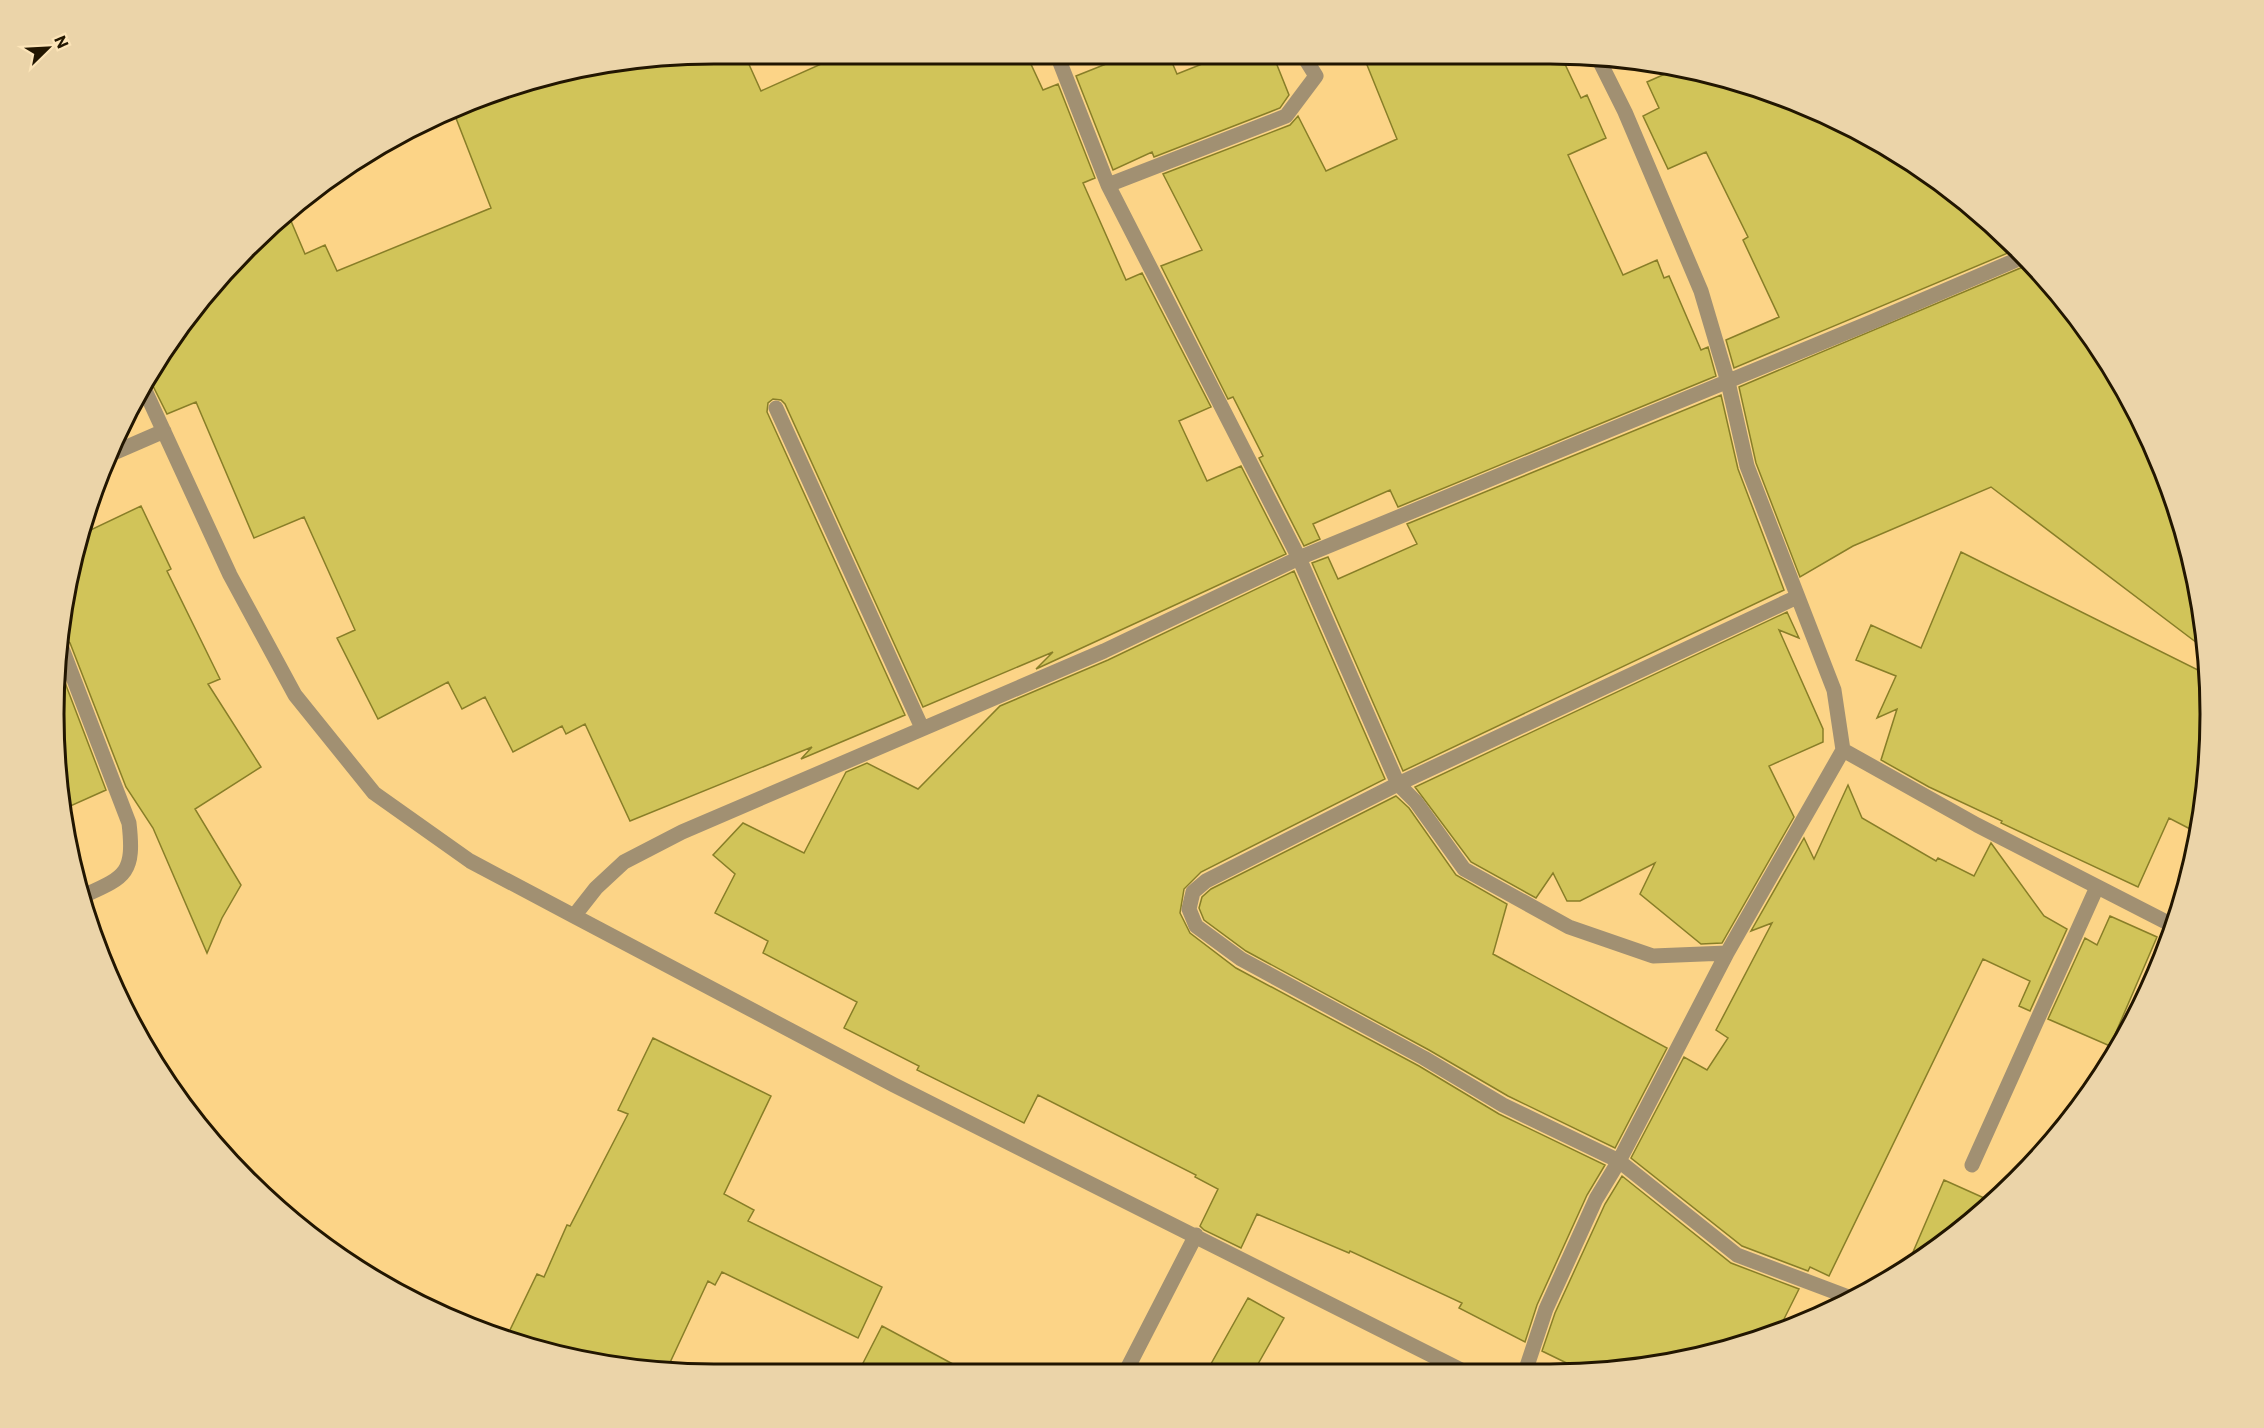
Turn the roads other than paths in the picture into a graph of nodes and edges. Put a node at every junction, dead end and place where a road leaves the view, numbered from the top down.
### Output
1 (1061, 64) edge
2 (1308, 64) edge
3 (1602, 67) edge
4 (1108, 185) junction
5 (2014, 261) edge
6 (1728, 382) junction
7 (148, 397) edge
8 (776, 408) dead end
9 (164, 431) junction
10 (121, 450) edge
11 (1299, 558) junction
12 (1797, 597) junction
13 (67, 662) edge
14 (922, 728) junction
15 (1843, 750) junction
16 (1398, 784) junction
17 (2097, 887) junction
18 (90, 893) edge
19 (574, 916) junction
20 (2165, 922) edge
21 (1726, 953) junction
22 (1619, 1161) junction
23 (1972, 1165) dead end
24 (1196, 1235) junction
25 (1842, 1294) edge
26 (1130, 1364) edge
27 (1449, 1364) edge
28 (1528, 1364) edge

1 - 4 street
2 - 4 street
3 - 6 street
4 - 11 street
5 - 6 street
6 - 11 street
6 - 12 street
7 - 9 street
8 - 14 street
9 - 10 street
9 - 19 street
11 - 14 street
11 - 16 street
12 - 15 street
12 - 16 street
13 - 18 street
14 - 19 street
15 - 17 street
15 - 21 street
16 - 21 street
16 - 22 street
17 - 20 street
17 - 23 street
19 - 24 street
21 - 22 street
22 - 25 street
22 - 28 street
24 - 26 street
24 - 27 street

